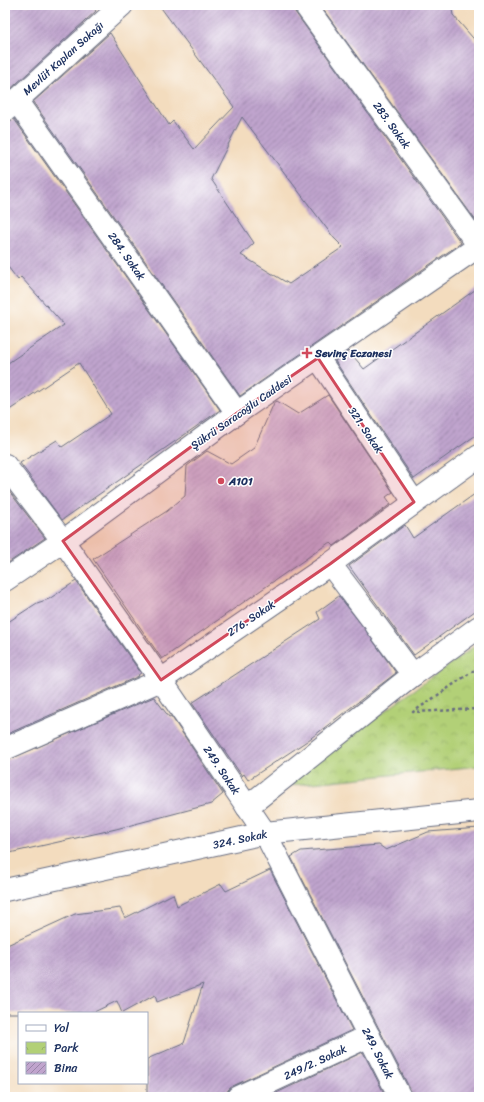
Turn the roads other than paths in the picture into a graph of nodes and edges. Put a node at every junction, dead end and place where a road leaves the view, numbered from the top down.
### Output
1 (122, 5) edge
2 (305, 5) edge
3 (10, 106) edge
4 (479, 246) edge
5 (318, 358) junction
6 (237, 413) junction
7 (479, 456) edge
8 (5, 466) edge
9 (414, 502) junction
10 (63, 541) junction
11 (330, 564) junction
12 (5, 580) edge
13 (479, 627) edge
14 (413, 675) junction
15 (161, 680) junction
16 (5, 748) edge
17 (247, 807) junction
18 (479, 811) edge
19 (265, 834) junction
20 (5, 890) edge
21 (369, 1036) junction
22 (238, 1097) edge
23 (400, 1097) edge

1 - 3 street, Mevlüt Kaplan Sokağı
2 - 4 street, 283. Sokak
3 - 6 street, 284. Sokak
4 - 5 street, Şükrü Saracoğlu Caddesi
5 - 6 street, Şükrü Saracoğlu Caddesi
5 - 9 street, 321. Sokak
6 - 10 street, Şükrü Saracoğlu Caddesi
7 - 9 street, 276. Sokak
8 - 10 street, 249. Sokak
9 - 11 street, 276. Sokak
10 - 12 street, Şükrü Saracoğlu Caddesi
10 - 15 street, 249. Sokak
11 - 14 street
11 - 15 street, 276. Sokak
13 - 14 street
14 - 17 street
15 - 16 street, 276. Sokak
15 - 17 street, 249. Sokak
17 - 19 street, 249. Sokak
18 - 19 street, 324. Sokak
19 - 20 street, 324. Sokak
19 - 21 street, 249. Sokak
21 - 22 street, 249/2. Sokak
21 - 23 street, 249. Sokak

